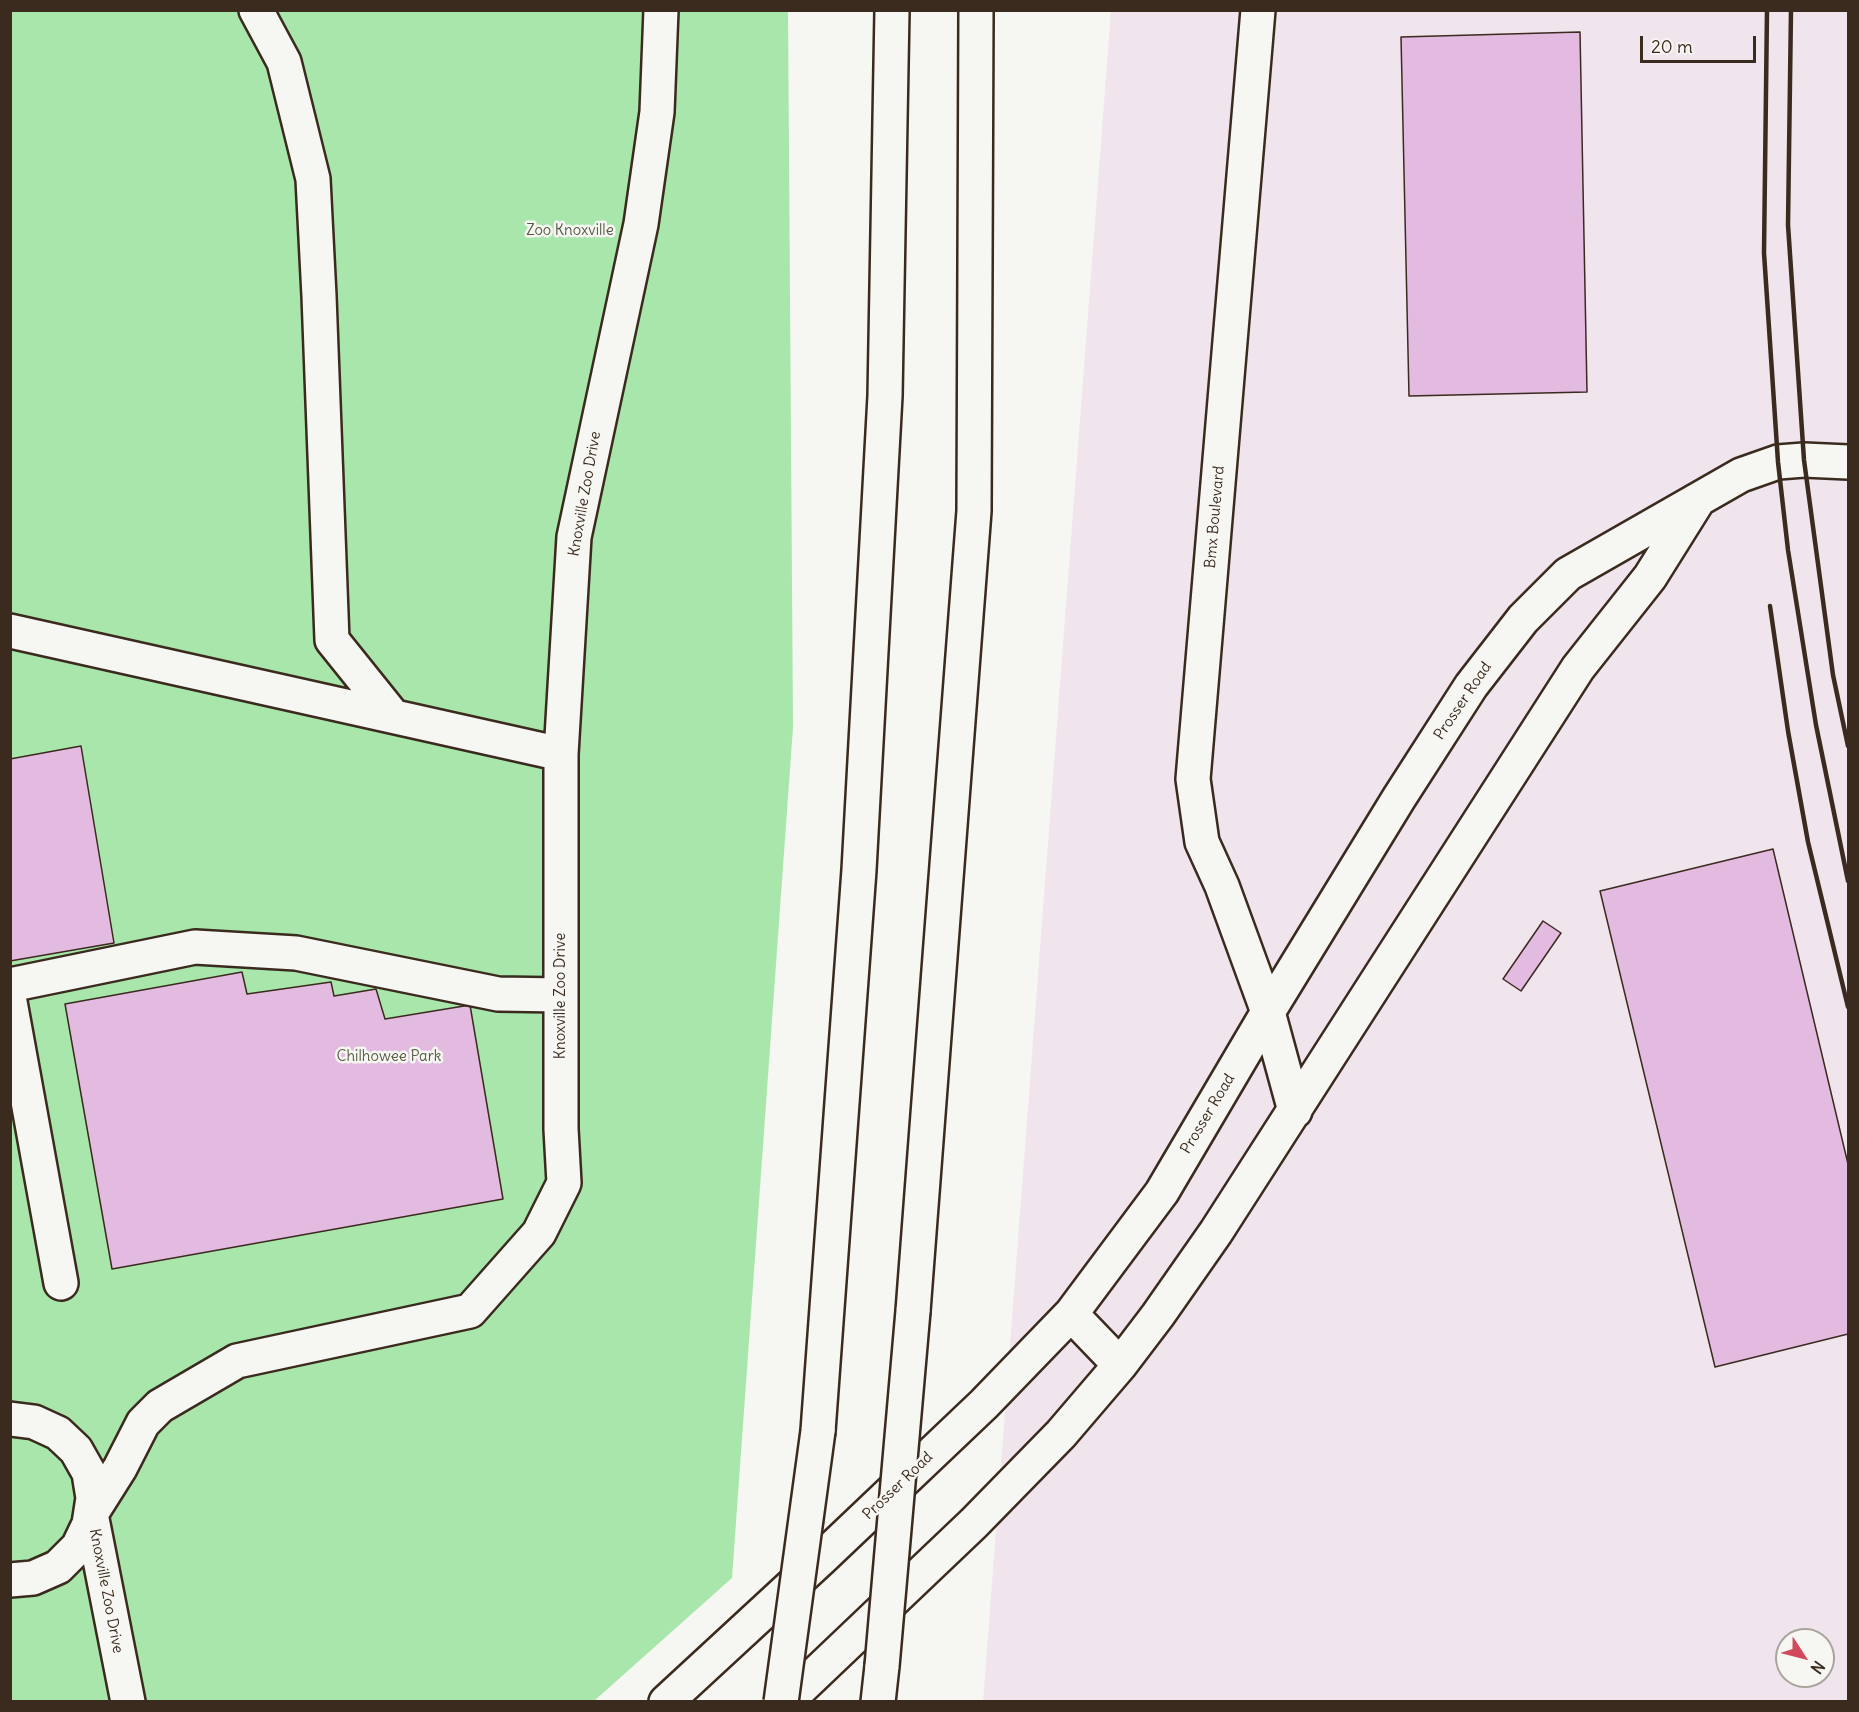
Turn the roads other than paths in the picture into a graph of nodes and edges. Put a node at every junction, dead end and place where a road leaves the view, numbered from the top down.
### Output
1 (256, 10) edge
2 (661, 10) edge
3 (892, 10) edge
4 (976, 10) edge
5 (1258, 10) edge
6 (1848, 462) edge
7 (1699, 498) junction
8 (10, 631) edge
9 (393, 716) junction
10 (561, 754) junction
11 (10, 985) edge
12 (561, 995) junction
13 (10, 1002) edge
14 (1268, 1012) junction
15 (1294, 1111) junction
16 (61, 1283) dead end
17 (1071, 1314) junction
18 (1120, 1365) junction
19 (10, 1419) edge
20 (91, 1514) junction
21 (10, 1580) edge
22 (128, 1701) edge
23 (666, 1701) edge
24 (781, 1701) edge
25 (786, 1701) edge
26 (878, 1701) edge

1 - 9 main road
2 - 10 main road, Knoxville Zoo Drive
3 - 24 main road, bridge
4 - 26 main road, bridge
5 - 14 main road, Bmx Boulevard
6 - 7 main road, Prosser Road
7 - 14 main road, Prosser Road
7 - 15 main road, Prosser Road
8 - 9 main road
9 - 10 main road
10 - 12 main road, Knoxville Zoo Drive
11 - 12 main road
12 - 20 main road, Knoxville Zoo Drive
13 - 16 main road
14 - 15 main road, Bmx Boulevard
14 - 17 main road, Prosser Road
15 - 18 main road, Prosser Road
17 - 18 main road
17 - 23 main road, Prosser Road
18 - 25 main road, Prosser Road
19 - 20 main road
20 - 21 main road
20 - 22 main road, Knoxville Zoo Drive

